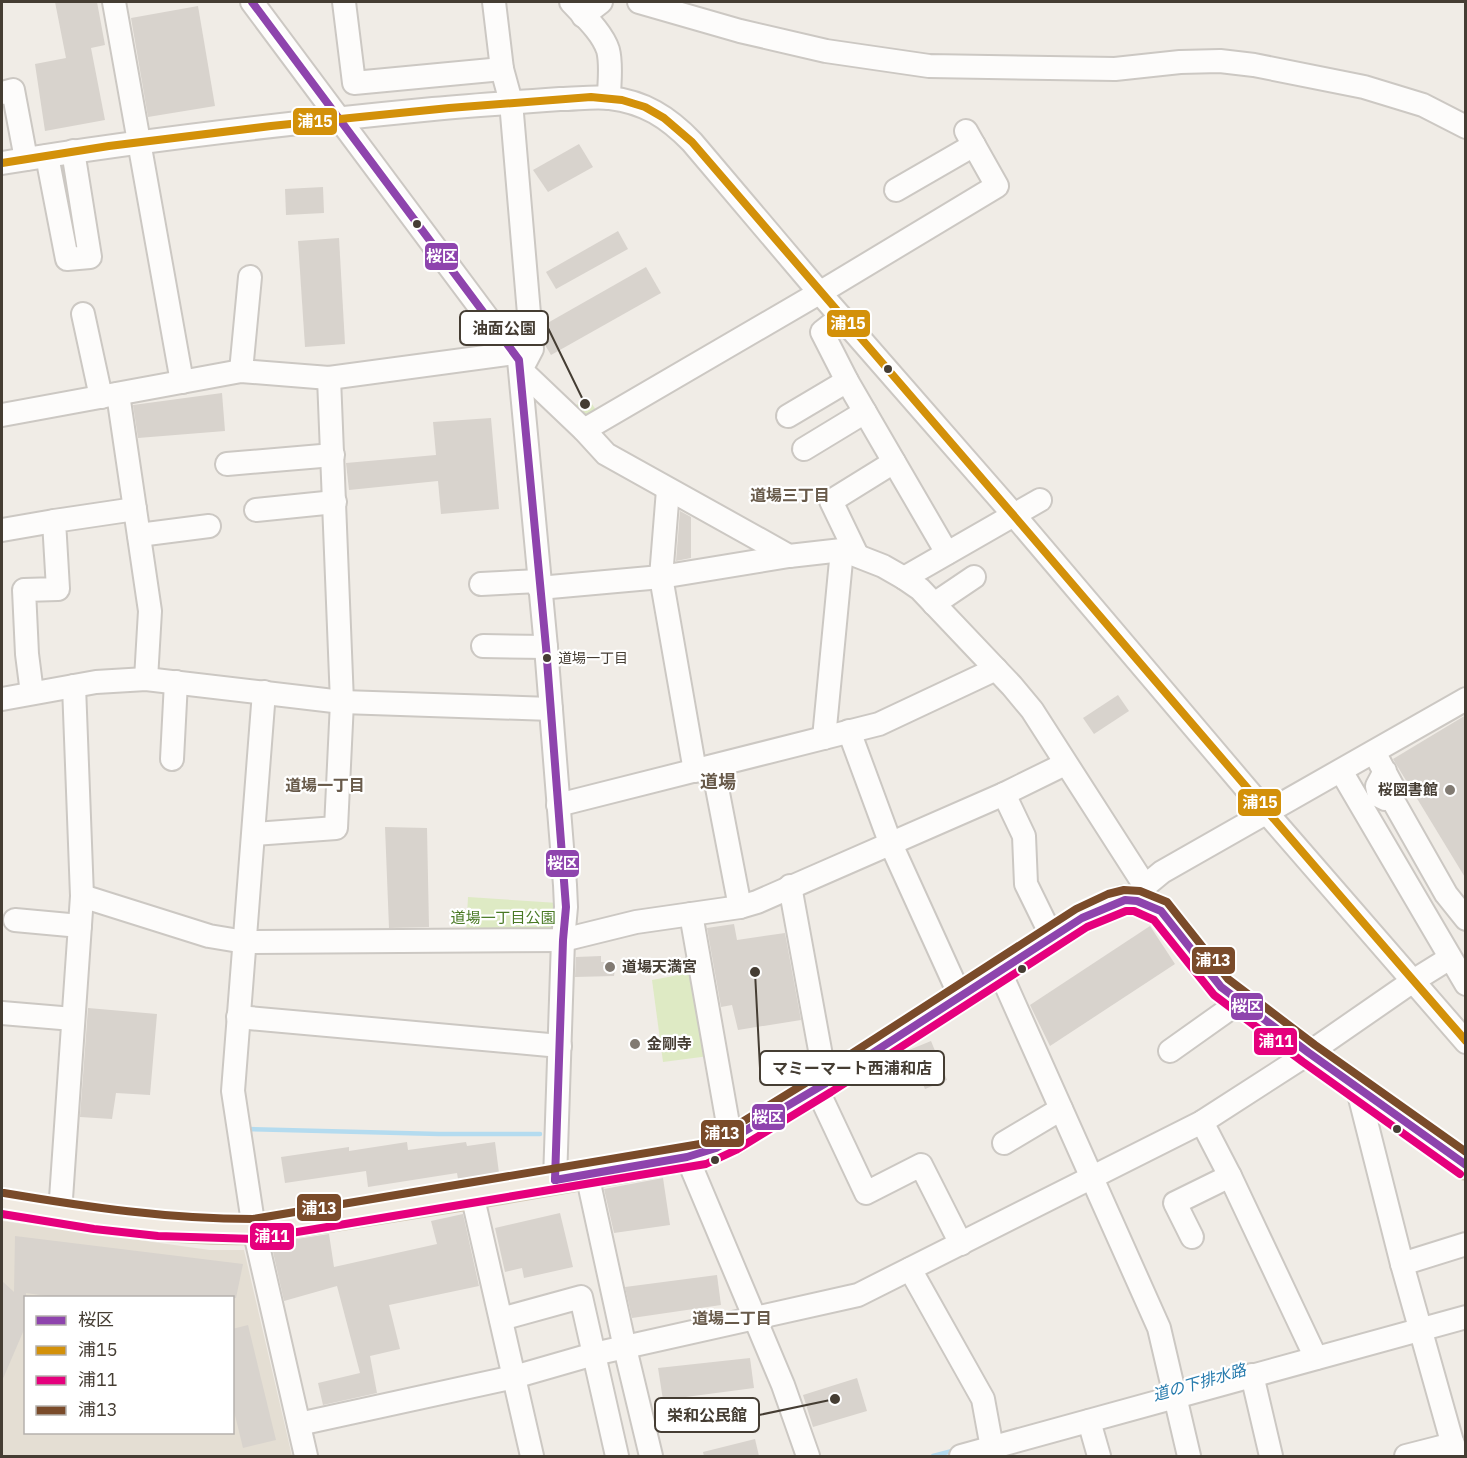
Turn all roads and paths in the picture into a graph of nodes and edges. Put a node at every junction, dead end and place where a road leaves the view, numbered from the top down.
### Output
1 (114, 2) edge
2 (252, 2) edge
3 (344, 2) edge
4 (494, 2) edge
5 (601, 2) edge
6 (639, 2) edge
7 (577, 9) edge
8 (502, 69) junction
9 (2, 93) edge
10 (609, 98) junction
11 (511, 102) junction
12 (338, 118) junction
13 (1466, 127) edge
14 (140, 141) junction
15 (73, 151) junction
16 (37, 157) junction
17 (2, 163) edge
18 (896, 190) dead end
19 (250, 277) dead end
20 (819, 293) junction
21 (84, 314) dead end
22 (841, 317) junction
23 (518, 361) junction
24 (241, 371) junction
25 (329, 378) junction
26 (846, 381) junction
27 (182, 382) junction
28 (109, 395) junction
29 (865, 412) junction
30 (2, 415) edge
31 (788, 416) dead end
32 (584, 430) junction
33 (804, 449) dead end
34 (333, 455) junction
35 (894, 462) junction
36 (227, 464) dead end
37 (669, 490) junction
38 (1040, 500) dead end
39 (335, 502) junction
40 (135, 509) junction
41 (256, 510) dead end
42 (1014, 515) junction
43 (54, 521) junction
44 (209, 526) dead end
45 (2, 530) edge
46 (139, 536) junction
47 (849, 552) junction
48 (947, 553) junction
49 (789, 556) junction
50 (661, 577) junction
51 (974, 577) dead end
52 (904, 578) junction
53 (481, 584) dead end
54 (539, 585) junction
55 (934, 604) junction
56 (483, 646) dead end
57 (546, 647) junction
58 (996, 669) junction
59 (146, 679) junction
60 (176, 682) junction
61 (74, 686) junction
62 (264, 692) junction
63 (32, 693) junction
64 (2, 699) edge
65 (1466, 699) edge
66 (342, 702) junction
67 (551, 709) junction
68 (849, 731) junction
69 (824, 738) junction
70 (172, 759) dead end
71 (1379, 761) junction
72 (1065, 764) junction
73 (704, 769) junction
74 (1341, 771) junction
75 (1004, 794) junction
76 (558, 805) junction
77 (1267, 813) junction
78 (254, 834) junction
79 (890, 842) junction
80 (790, 886) junction
81 (1141, 893) junction
82 (82, 896) junction
83 (740, 907) junction
84 (691, 914) junction
85 (1466, 919) edge
86 (15, 920) dead end
87 (80, 926) junction
88 (1052, 937) junction
89 (563, 940) junction
90 (245, 942) junction
91 (1450, 958) junction
92 (1000, 972) junction
93 (1413, 981) junction
94 (1466, 984) edge
95 (961, 998) junction
96 (1239, 1002) junction
97 (2, 1013) edge
98 (238, 1017) junction
99 (73, 1019) junction
100 (1466, 1042) edge
101 (560, 1046) junction
102 (1170, 1051) dead end
103 (1309, 1053) junction
104 (821, 1086) junction
105 (1357, 1086) junction
106 (1061, 1109) junction
107 (1202, 1122) junction
108 (731, 1141) junction
109 (1004, 1143) dead end
110 (687, 1157) junction
111 (1466, 1165) edge
112 (587, 1174) junction
113 (1230, 1176) junction
114 (1092, 1178) junction
115 (555, 1180) junction
116 (472, 1194) junction
117 (2, 1203) edge
118 (60, 1213) junction
119 (254, 1229) junction
120 (1192, 1238) dead end
121 (961, 1244) junction
122 (1466, 1244) edge
123 (1402, 1264) junction
124 (910, 1269) junction
125 (1466, 1317) edge
126 (501, 1319) junction
127 (755, 1319) junction
128 (1421, 1329) junction
129 (625, 1348) junction
130 (594, 1354) junction
131 (1316, 1358) junction
132 (1252, 1375) junction
133 (514, 1377) junction
134 (1176, 1397) junction
135 (1089, 1421) junction
136 (299, 1424) junction
137 (1456, 1439) edge
138 (992, 1448) junction
139 (306, 1456) edge
140 (532, 1456) edge
141 (617, 1456) edge
142 (651, 1456) edge
143 (808, 1456) edge
144 (961, 1456) edge
145 (1099, 1456) edge
146 (1189, 1456) edge
147 (1271, 1456) edge
148 (1406, 1456) edge

1 - 14 street
2 - 12 street
3 - 8 street
4 - 8 street
5 - 7 street
6 - 13 street
7 - 10 street
8 - 11 street
9 - 16 street
10 - 11 street
10 - 20 street
11 - 12 street
11 - 23 street
12 - 14 street
12 - 23 street
14 - 15 street
14 - 27 street
15 - 16 street
15 - 16 street
16 - 17 street
18 - 20 street
19 - 24 street
20 - 22 street
20 - 32 street
21 - 28 street
22 - 26 street
22 - 42 street
23 - 25 street
23 - 32 street
23 - 54 street
24 - 25 street
24 - 27 street
25 - 34 street
26 - 29 street
26 - 31 street
27 - 28 street
28 - 30 street
28 - 40 street
29 - 33 street
29 - 35 street
32 - 37 street
34 - 36 street
34 - 39 street
35 - 47 street
35 - 48 street
37 - 49 street
37 - 50 street
38 - 42 street
39 - 41 street
39 - 66 street
40 - 43 street
40 - 46 street
42 - 48 street
42 - 77 street
43 - 45 street
43 - 63 street
44 - 46 street
46 - 59 street
47 - 49 street
47 - 52 street
47 - 69 street
48 - 52 street
49 - 50 street
50 - 54 street
50 - 73 street
51 - 55 street
52 - 55 street
53 - 54 street
54 - 57 street
55 - 58 street
56 - 57 street
57 - 67 street
58 - 68 street
58 - 72 street
59 - 60 street
59 - 61 street
60 - 62 street
60 - 70 street
61 - 63 street
61 - 82 street
62 - 66 street
62 - 78 street
63 - 64 street
65 - 71 street
66 - 67 street
66 - 78 street
67 - 76 street
68 - 69 street
68 - 79 street
69 - 73 street
71 - 74 street
71 - 85 street
72 - 75 street
72 - 81 street
73 - 76 street
73 - 83 street
74 - 77 street
74 - 91 street
75 - 79 street
75 - 88 street
76 - 89 street
77 - 81 street
77 - 93 street
78 - 90 street
79 - 80 street
79 - 95 street
80 - 83 street
80 - 104 street
81 - 88 main road
81 - 96 main road
82 - 87 street
82 - 90 street
83 - 84 street
84 - 89 street
84 - 108 street
86 - 87 street
87 - 99 street
88 - 92 main road
89 - 90 street
89 - 101 street
90 - 98 street
91 - 93 street
91 - 94 street
92 - 95 main road
92 - 106 street
93 - 100 street
93 - 103 street
95 - 104 main road
96 - 102 street
96 - 103 main road
97 - 99 street
98 - 101 street
98 - 119 street
99 - 118 street
101 - 115 street
103 - 105 main road
103 - 107 street
104 - 108 main road
104 - 121 street
105 - 111 main road
105 - 123 street
106 - 109 street
106 - 114 street
107 - 113 street
107 - 114 street
108 - 110 main road
110 - 112 main road
110 - 127 street
112 - 115 main road
112 - 129 street
113 - 120 street
113 - 131 street
114 - 121 street
114 - 134 street
115 - 116 main road
116 - 119 main road
116 - 126 street
117 - 118 main road
118 - 119 main road
119 - 136 street
121 - 124 street
122 - 123 street
123 - 128 street
124 - 127 street
124 - 138 street
125 - 128 street
126 - 130 street
126 - 133 street
127 - 129 street
127 - 143 street
128 - 131 street
128 - 137 street
129 - 130 street
129 - 142 street
130 - 133 street
130 - 141 street
131 - 132 street
132 - 134 street
132 - 147 street
133 - 136 street
133 - 140 street
134 - 135 street
134 - 146 street
135 - 138 street
135 - 145 street
136 - 139 street
137 - 148 street
138 - 144 street

